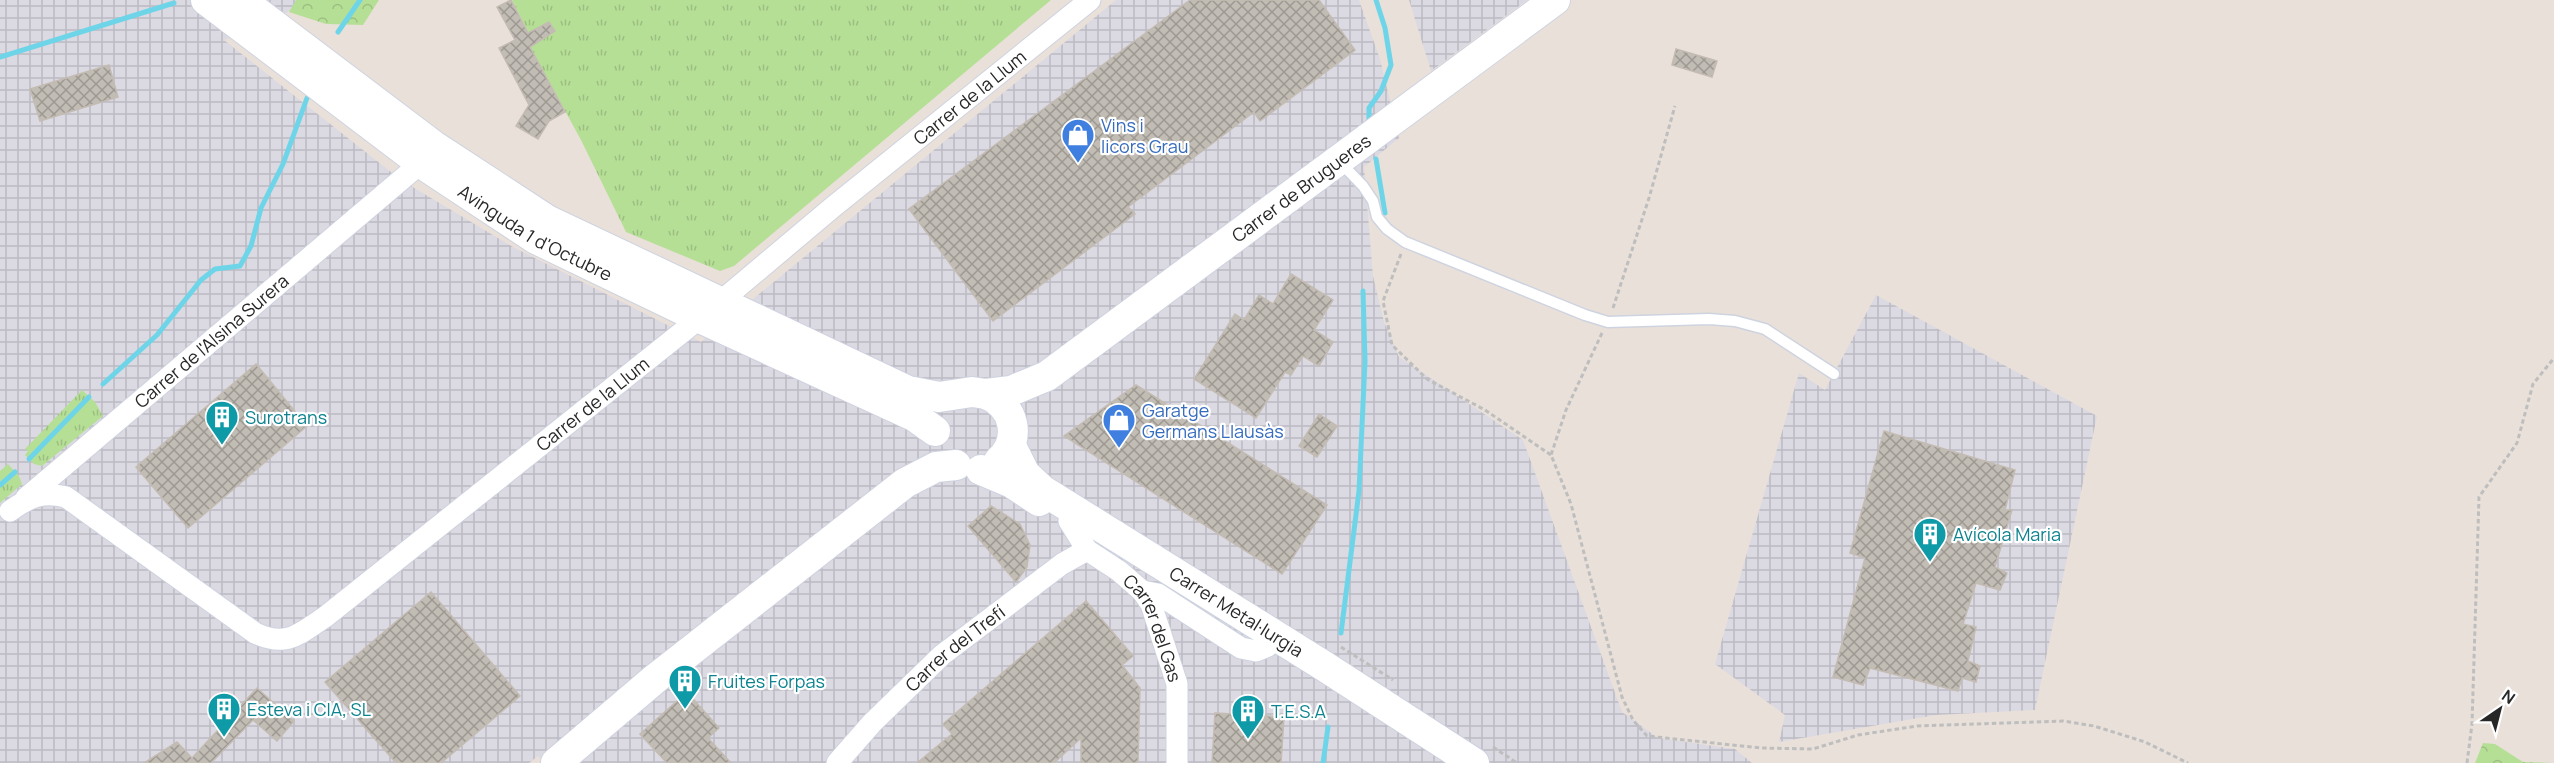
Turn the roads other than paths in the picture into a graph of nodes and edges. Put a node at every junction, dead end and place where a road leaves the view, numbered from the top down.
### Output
1 (206, 0) edge
2 (241, 0) edge
3 (1090, 0) edge
4 (1555, 0) edge
5 (257, 25) junction
6 (428, 154) junction
7 (1338, 160) junction
8 (710, 310) junction
9 (1834, 374) dead end
10 (1047, 376) junction
11 (972, 395) junction
12 (903, 400) junction
13 (936, 435) junction
14 (1012, 438) junction
15 (92, 441) junction
16 (968, 468) junction
17 (905, 483) junction
18 (78, 505) junction
19 (5, 515) edge
20 (1069, 521) junction
21 (1087, 550) junction
22 (1142, 591) junction
23 (1268, 646) junction
24 (556, 763) edge
25 (837, 763) edge
26 (1177, 763) edge
27 (1456, 763) edge
28 (1474, 763) edge

1 - 5 main road, Avinguda 1 d'Octubre
2 - 5 main road, Avinguda 1 d'Octubre
3 - 8 street, Carrer de la Llum
4 - 7 main road, Carrer de Brugueres
5 - 6 main road, Avinguda 1 d'Octubre
6 - 8 main road, Avinguda 1 d'Octubre
6 - 15 street, Carrer de l'Alsina Surera
7 - 9 lane
7 - 10 main road, Carrer de Brugueres
8 - 12 main road, Avinguda 1 d'Octubre
8 - 18 street, Carrer de la Llum
10 - 11 main road
10 - 14 main road
11 - 12 main road
11 - 13 main road
11 - 14 main road
12 - 13 main road
13 - 16 main road
13 - 17 main road
14 - 16 main road
14 - 28 main road, Carrer Metal·lurgia
15 - 18 street
15 - 19 street, Carrer de l'Alsina Surera
16 - 17 main road
16 - 20 main road, Carrer Metal·lurgia
17 - 24 main road
18 - 19 street, Carrer de la Llum
20 - 21 street, Carrer del Gas
20 - 23 main road, Carrer Metal·lurgia
21 - 22 street, Carrer del Gas
21 - 25 street, Carrer del Trefí
22 - 23 street
22 - 26 street, Carrer del Gas
23 - 27 main road, Carrer Metal·lurgia

